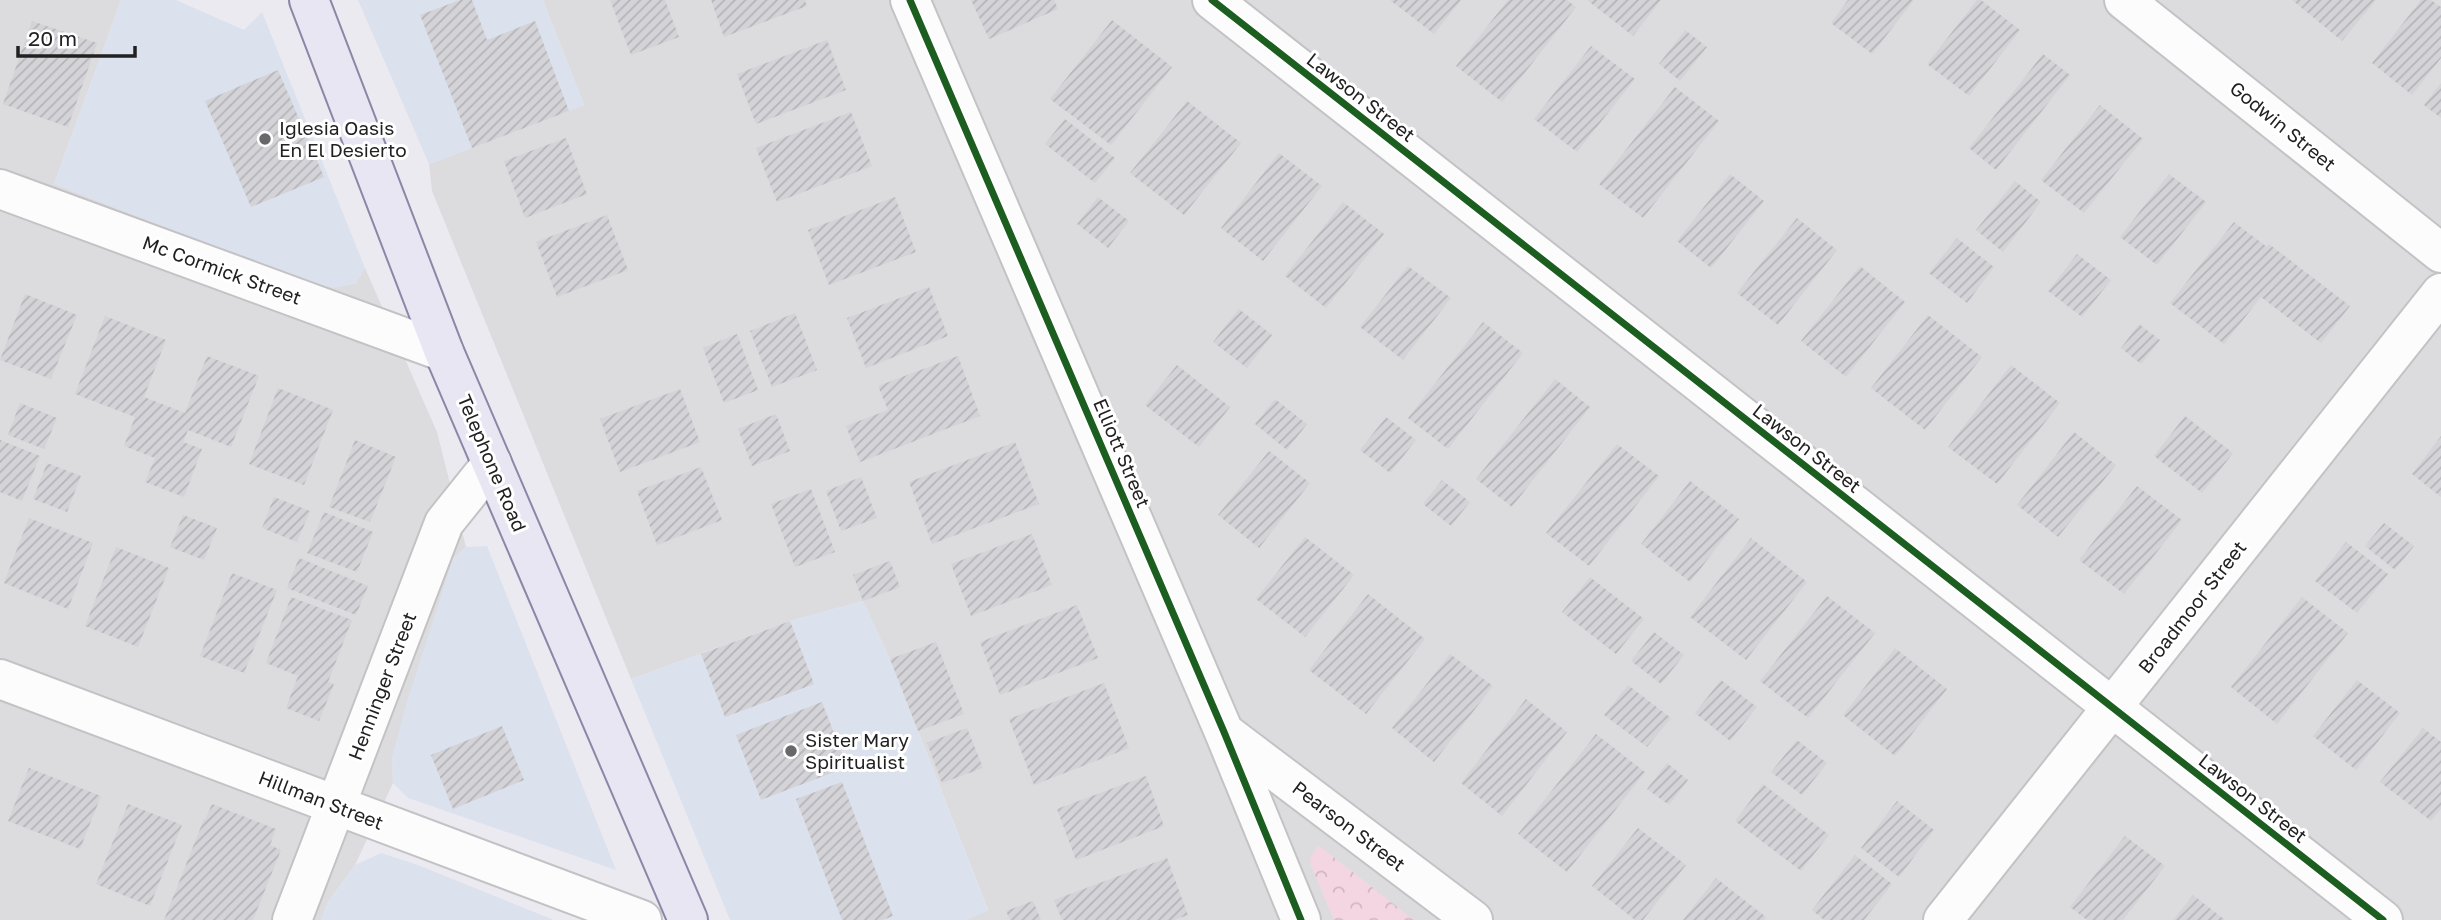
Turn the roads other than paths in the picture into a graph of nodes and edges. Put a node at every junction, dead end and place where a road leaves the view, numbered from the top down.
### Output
1 (309, 0) edge
2 (910, 0) edge
3 (1212, 0) edge
4 (2124, 0) edge
5 (0, 189) edge
6 (2441, 253) edge
7 (2441, 293) edge
8 (444, 352) junction
9 (492, 463) junction
10 (0, 678) edge
11 (2113, 708) junction
12 (1224, 732) junction
13 (336, 806) junction
14 (292, 920) edge
15 (642, 920) edge
16 (688, 920) edge
17 (1301, 920) edge
18 (1473, 920) edge
19 (1943, 920) edge
20 (2382, 920) edge

1 - 8 main road, Telephone Road
2 - 12 street, Elliott Street
3 - 11 street, Lawson Street
4 - 6 street, Godwin Street
5 - 8 street, Mc Cormick Street
7 - 11 street, Broadmoor Street
8 - 9 main road, Telephone Road
9 - 13 street, Henninger Street
9 - 16 main road, Telephone Road
10 - 13 street, Hillman Street
11 - 19 street, Broadmoor Street
11 - 20 street, Lawson Street
12 - 17 street, Elliott Street
12 - 18 street, Pearson Street
13 - 14 street, Henninger Street
13 - 15 street, Hillman Street

